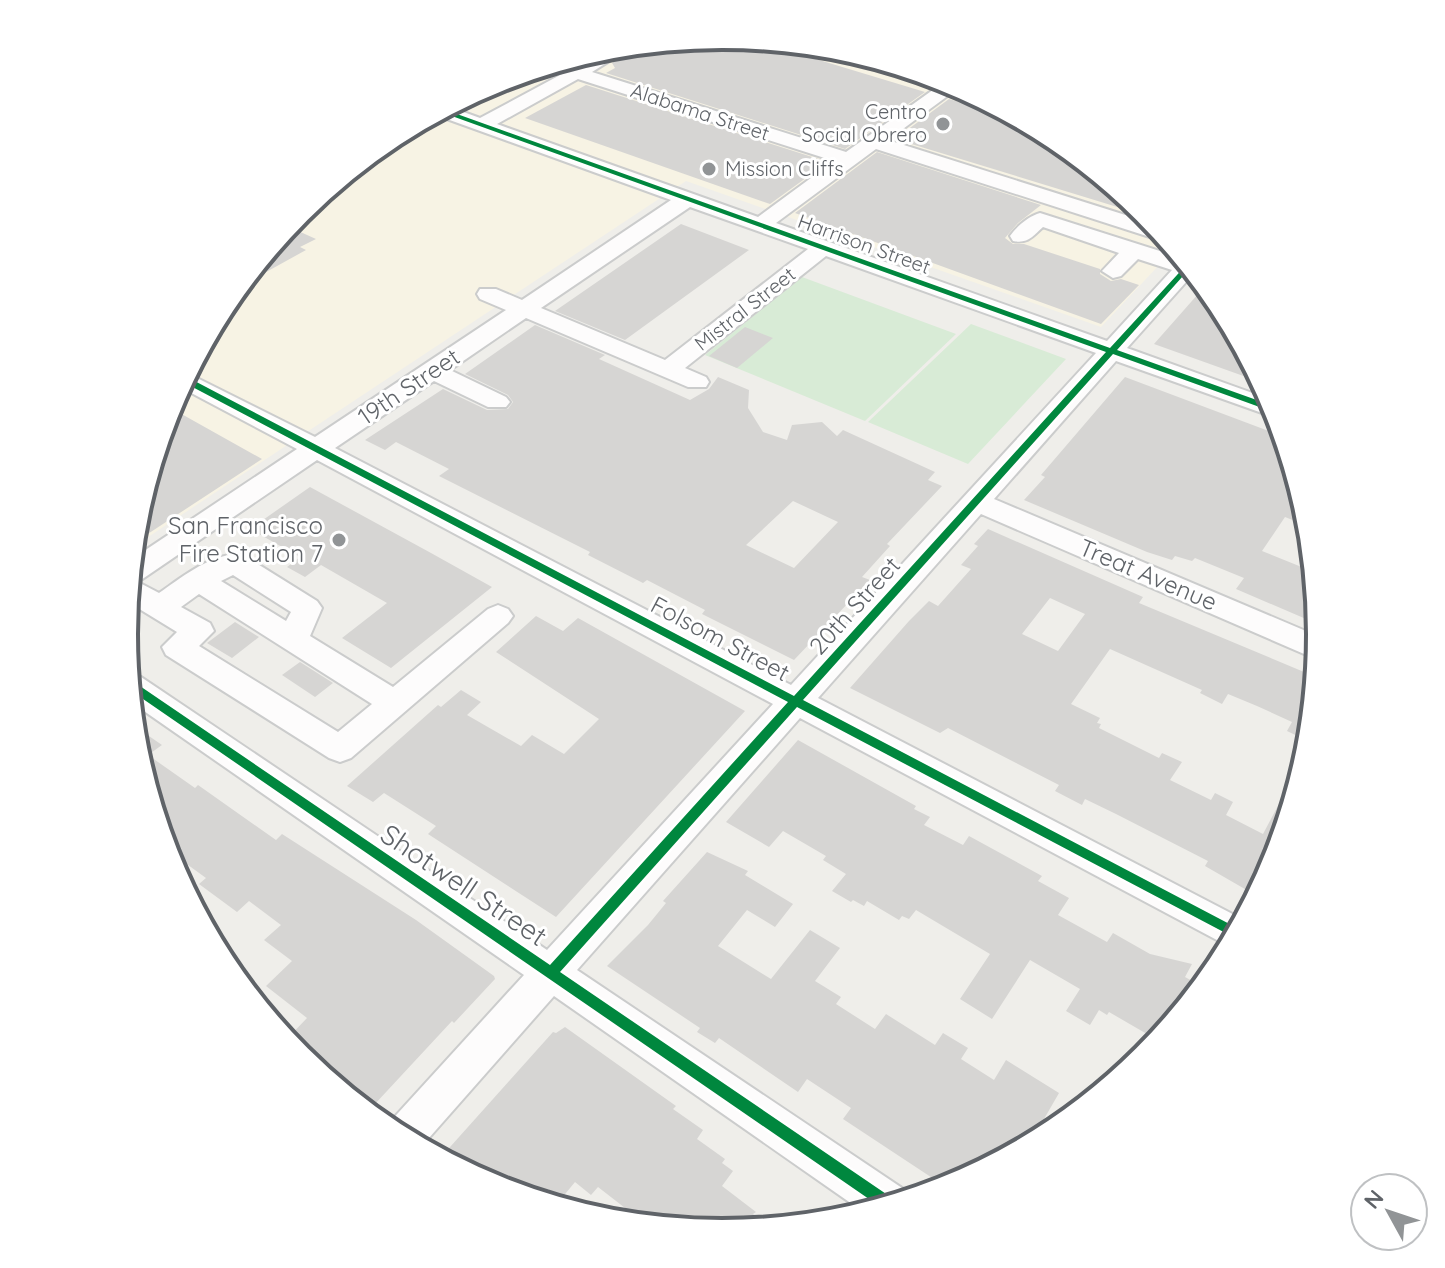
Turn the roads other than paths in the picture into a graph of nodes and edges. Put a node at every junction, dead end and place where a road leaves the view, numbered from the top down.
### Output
1 (591, 65) edge
2 (569, 70) edge
3 (577, 73) junction
4 (946, 94) edge
5 (454, 115) edge
6 (481, 125) junction
7 (874, 142) junction
8 (850, 160) junction
9 (687, 199) junction
10 (760, 225) junction
11 (1140, 226) edge
12 (1021, 236) dead end
13 (823, 248) junction
14 (1133, 251) junction
15 (1173, 263) edge
16 (1113, 271) dead end
17 (1182, 273) edge
18 (488, 294) dead end
19 (525, 309) junction
20 (1112, 351) junction
21 (667, 370) junction
22 (432, 371) junction
23 (697, 382) dead end
24 (195, 385) edge
25 (497, 402) dead end
26 (1259, 404) edge
27 (318, 448) junction
28 (977, 502) junction
29 (142, 566) edge
30 (198, 580) junction
31 (140, 596) edge
32 (159, 608) junction
33 (498, 616) dead end
34 (293, 639) junction
35 (1306, 643) edge
36 (142, 693) edge
37 (795, 702) junction
38 (394, 703) junction
39 (1226, 928) edge
40 (551, 973) junction
41 (411, 1128) edge
42 (878, 1197) edge

1 - 3 street
2 - 3 street, Alabama Street
3 - 6 street
3 - 8 street, Alabama Street
4 - 7 street
5 - 6 street, Harrison Street
6 - 9 street, Harrison Street
7 - 8 street
7 - 11 street
8 - 10 street
9 - 10 street, Harrison Street
9 - 19 street, 19th Street
10 - 13 street, Harrison Street
12 - 14 street
13 - 20 street, Harrison Street
13 - 21 street, Mistral Street
14 - 15 street
14 - 16 street
17 - 20 street, 20th Street
18 - 19 street
19 - 21 street
19 - 22 street, 19th Street
20 - 26 street, Harrison Street
20 - 28 street, 20th Street
21 - 23 street
22 - 25 street
22 - 27 street, 19th Street
24 - 27 street, Folsom Street
27 - 29 street, 19th Street
27 - 37 street, Folsom Street
28 - 35 street, Treat Avenue
28 - 37 street, 20th Street
30 - 32 street
30 - 34 street
30 - 34 street
31 - 32 street
32 - 38 street
33 - 38 street
34 - 38 street
36 - 40 street, Shotwell Street
37 - 39 street, Folsom Street
37 - 40 street, 20th Street
40 - 41 street, 20th Street
40 - 42 street, Shotwell Street

